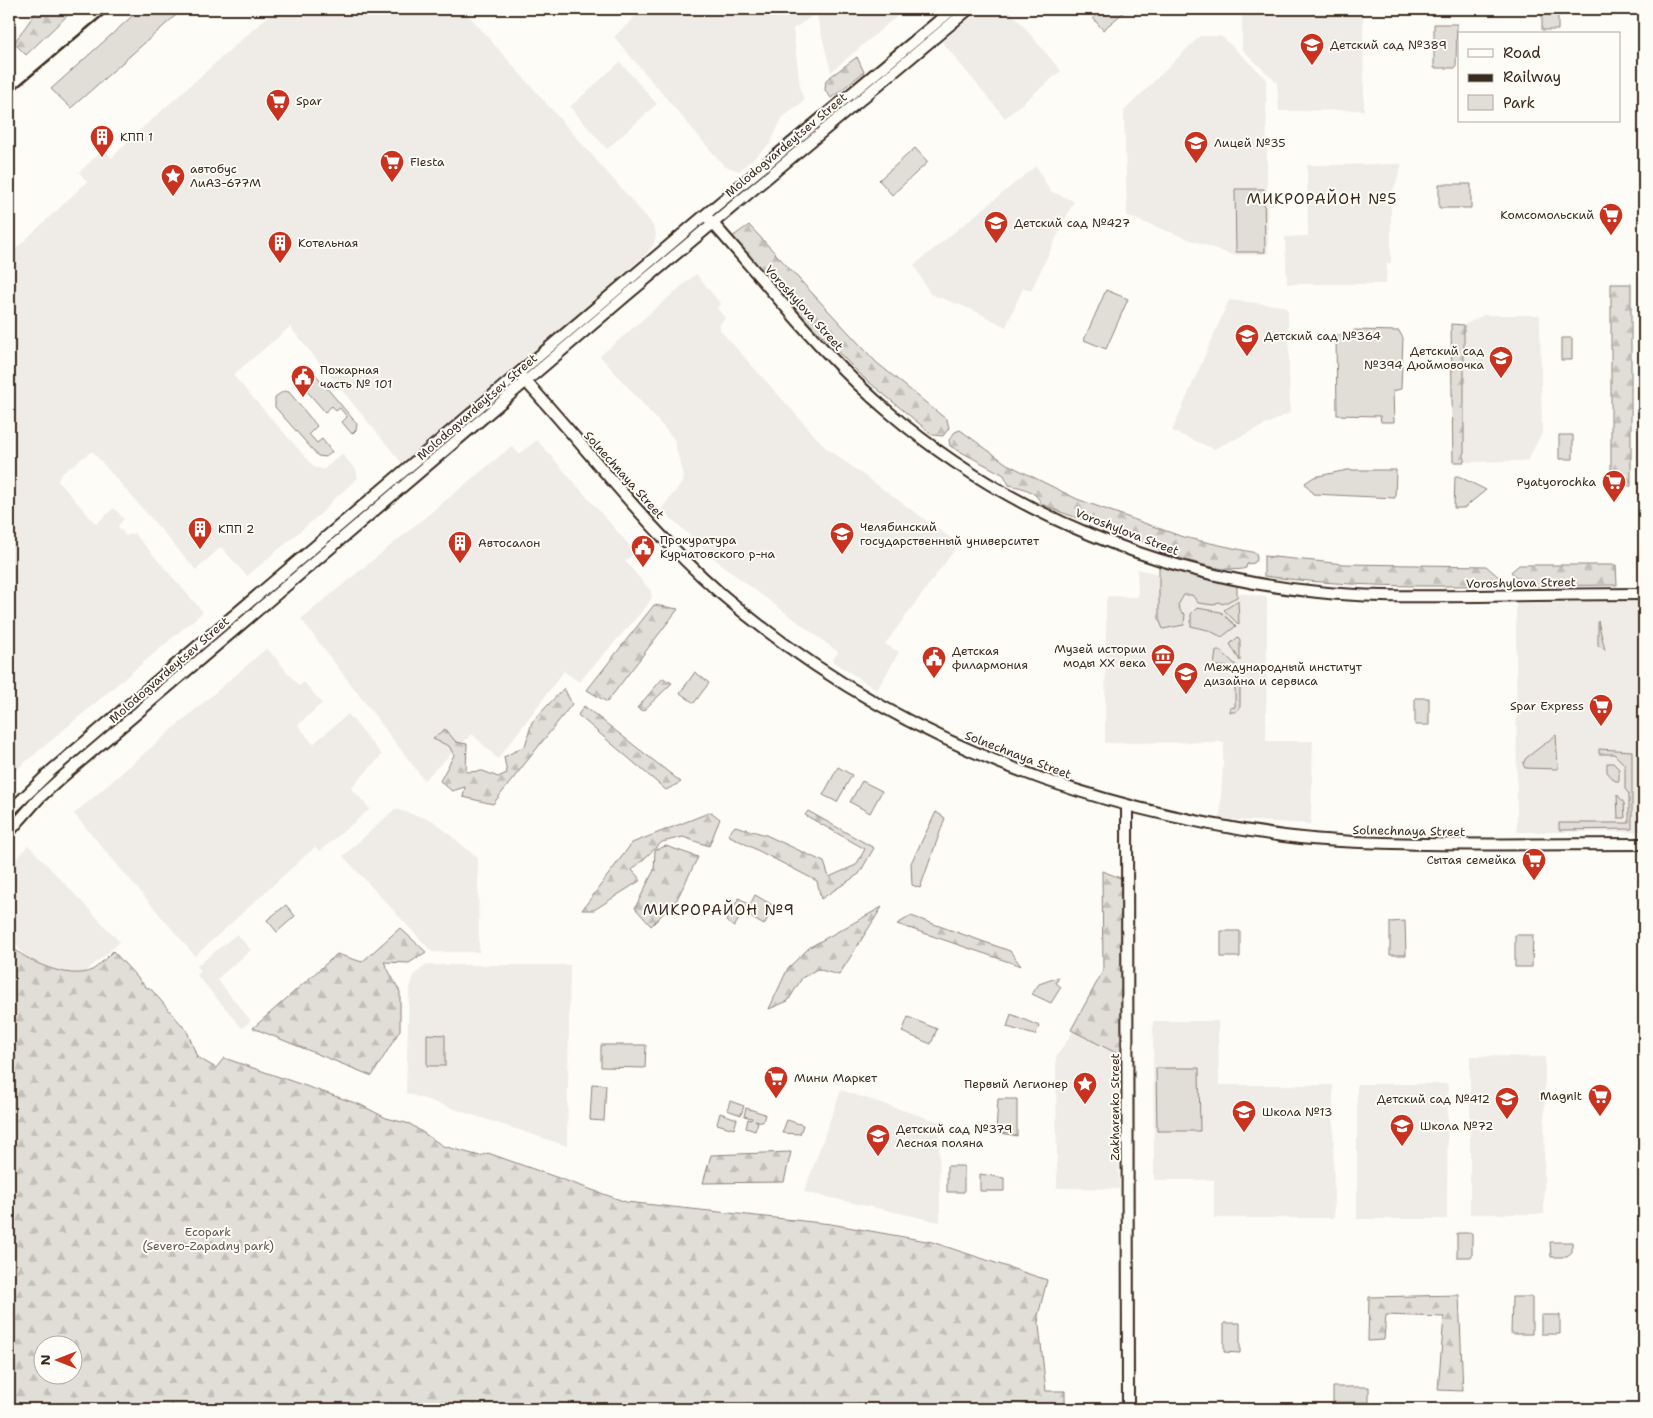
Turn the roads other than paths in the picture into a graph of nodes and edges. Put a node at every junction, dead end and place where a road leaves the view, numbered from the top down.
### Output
1 (953, 9) edge
2 (970, 9) edge
3 (945, 22) junction
4 (736, 188) junction
5 (744, 197) junction
6 (705, 215) junction
7 (713, 223) junction
8 (522, 378) junction
9 (357, 512) junction
10 (364, 520) junction
11 (1644, 594) edge
12 (260, 601) junction
13 (1127, 805) junction
14 (9, 812) edge
15 (9, 832) edge
16 (1644, 844) edge
17 (1128, 1409) edge

1 - 3 street, Molodogvardeytsev Street
2 - 3 street, Molodogvardeytsev Street
3 - 4 street, Molodogvardeytsev Street
3 - 5 street, Molodogvardeytsev Street
4 - 5 street
4 - 6 street, Molodogvardeytsev Street
5 - 7 street, Molodogvardeytsev Street
6 - 7 street, Voroshylova Street
6 - 8 street, Molodogvardeytsev Street
7 - 8 street, Molodogvardeytsev Street
7 - 11 street, Voroshylova Street
8 - 9 street, Molodogvardeytsev Street
8 - 10 street, Molodogvardeytsev Street
8 - 13 street, Solnechnaya Street
9 - 10 street
9 - 12 street, Molodogvardeytsev Street
10 - 12 street, Molodogvardeytsev Street
12 - 14 street, Molodogvardeytsev Street
12 - 15 street, Molodogvardeytsev Street
13 - 16 street, Solnechnaya Street
13 - 17 street, Zakharenko Street

